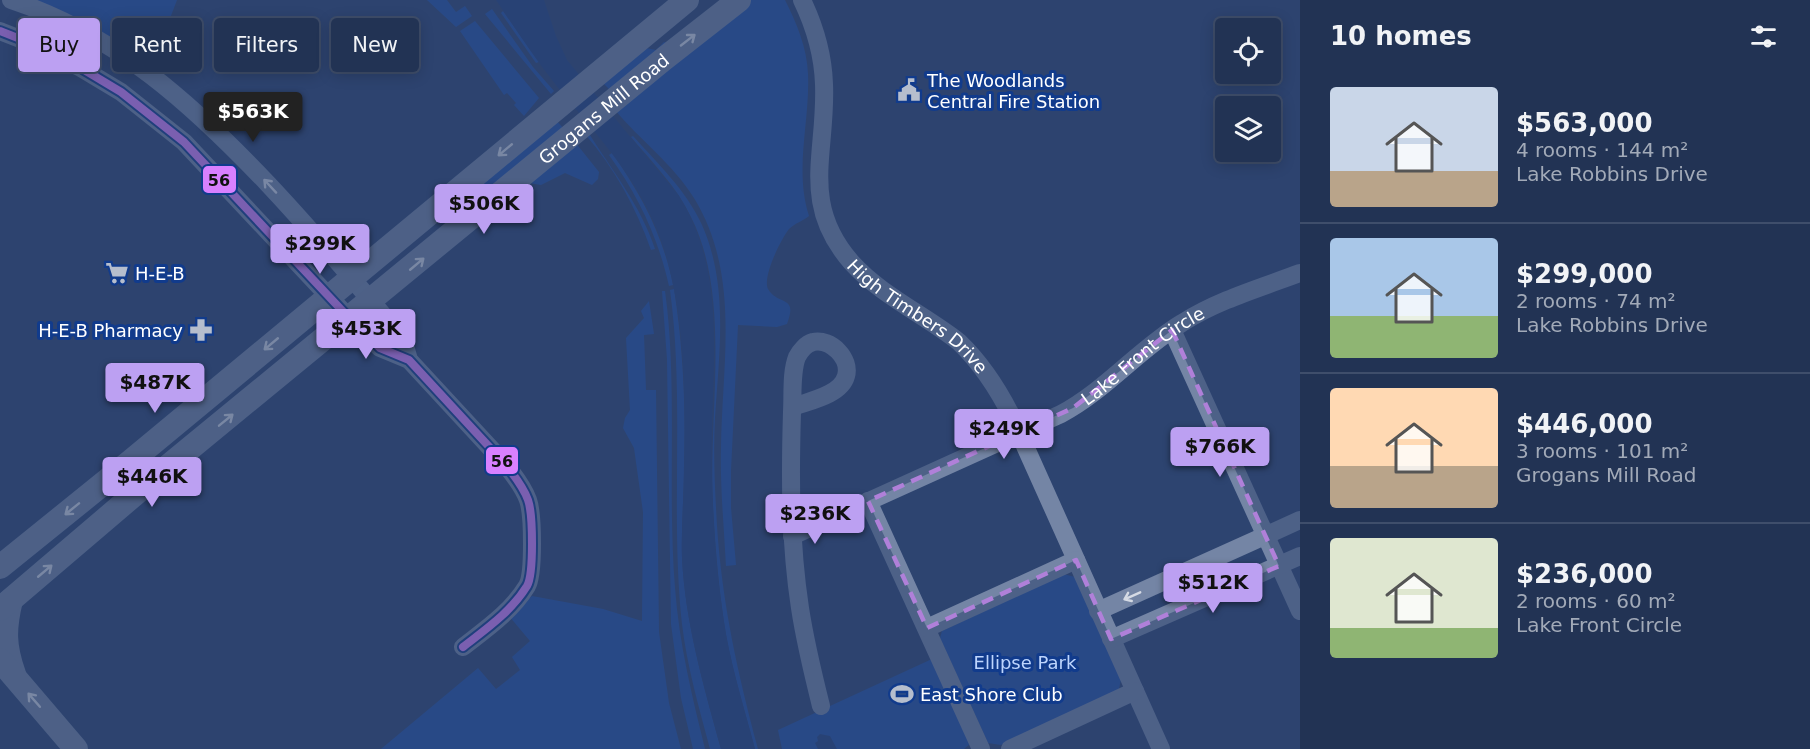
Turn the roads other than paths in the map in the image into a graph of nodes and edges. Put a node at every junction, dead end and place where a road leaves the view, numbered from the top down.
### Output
1 (11, 0) edge
2 (687, 0) edge
3 (739, 0) edge
4 (802, 0) edge
5 (55, 18) edge
6 (0, 31) edge
7 (18, 38) edge
8 (100, 41) edge
9 (88, 72) edge
10 (219, 134) junction
11 (197, 154) junction
12 (1300, 273) edge
13 (351, 277) junction
14 (328, 296) junction
15 (372, 301) junction
16 (350, 319) junction
17 (1172, 330) junction
18 (409, 360) junction
19 (793, 407) dead end
20 (1019, 433) junction
21 (868, 501) junction
22 (1300, 520) edge
23 (792, 536) junction
24 (1266, 536) junction
25 (1300, 556) edge
26 (1076, 561) junction
27 (1279, 566) junction
28 (0, 567) edge
29 (5, 605) edge
30 (1098, 611) junction
31 (1300, 611) edge
32 (927, 628) junction
33 (1111, 639) junction
34 (464, 647) dead end
35 (0, 660) edge
36 (15, 679) junction
37 (1135, 692) junction
38 (821, 706) dead end
39 (76, 749) edge
40 (981, 749) edge
41 (1010, 749) edge
42 (1161, 749) edge

1 - 5 street
2 -> 13 main road, Grogans Mill Road
15 -> 3 main road, Grogans Mill Road
4 - 20 street, High Timbers Drive
6 - 7 street
8 - 10 street
9 - 11 street
10 - 11 street
13 -> 10 street
11 - 14 street
12 - 17 street, Lake Front Circle
13 - 14 main road, Grogans Mill Road
13 - 15 street
14 - 16 street
14 -> 28 main road, Grogans Mill Road
15 - 16 main road, Grogans Mill Road
15 - 18 street
16 - 18 street
29 -> 16 main road, Grogans Mill Road
17 - 20 street, Lake Front Circle
17 - 24 street
18 - 34 street
19 - 23 street
20 - 21 street, Lake Front Circle
20 - 26 street, High Timbers Drive
21 - 23 street, Lake Front Circle
21 - 32 street
22 - 24 street
23 - 38 street
24 - 27 street
24 -> 30 street
25 - 27 street
26 - 30 street, High Timbers Drive
26 - 32 street
27 - 31 street
27 - 33 street
29 - 36 main road
30 - 33 street, High Timbers Drive
32 - 40 street
33 - 37 street, High Timbers Drive
35 - 36 main road
39 -> 36 main road
37 - 41 street
37 - 42 street, High Timbers Drive

